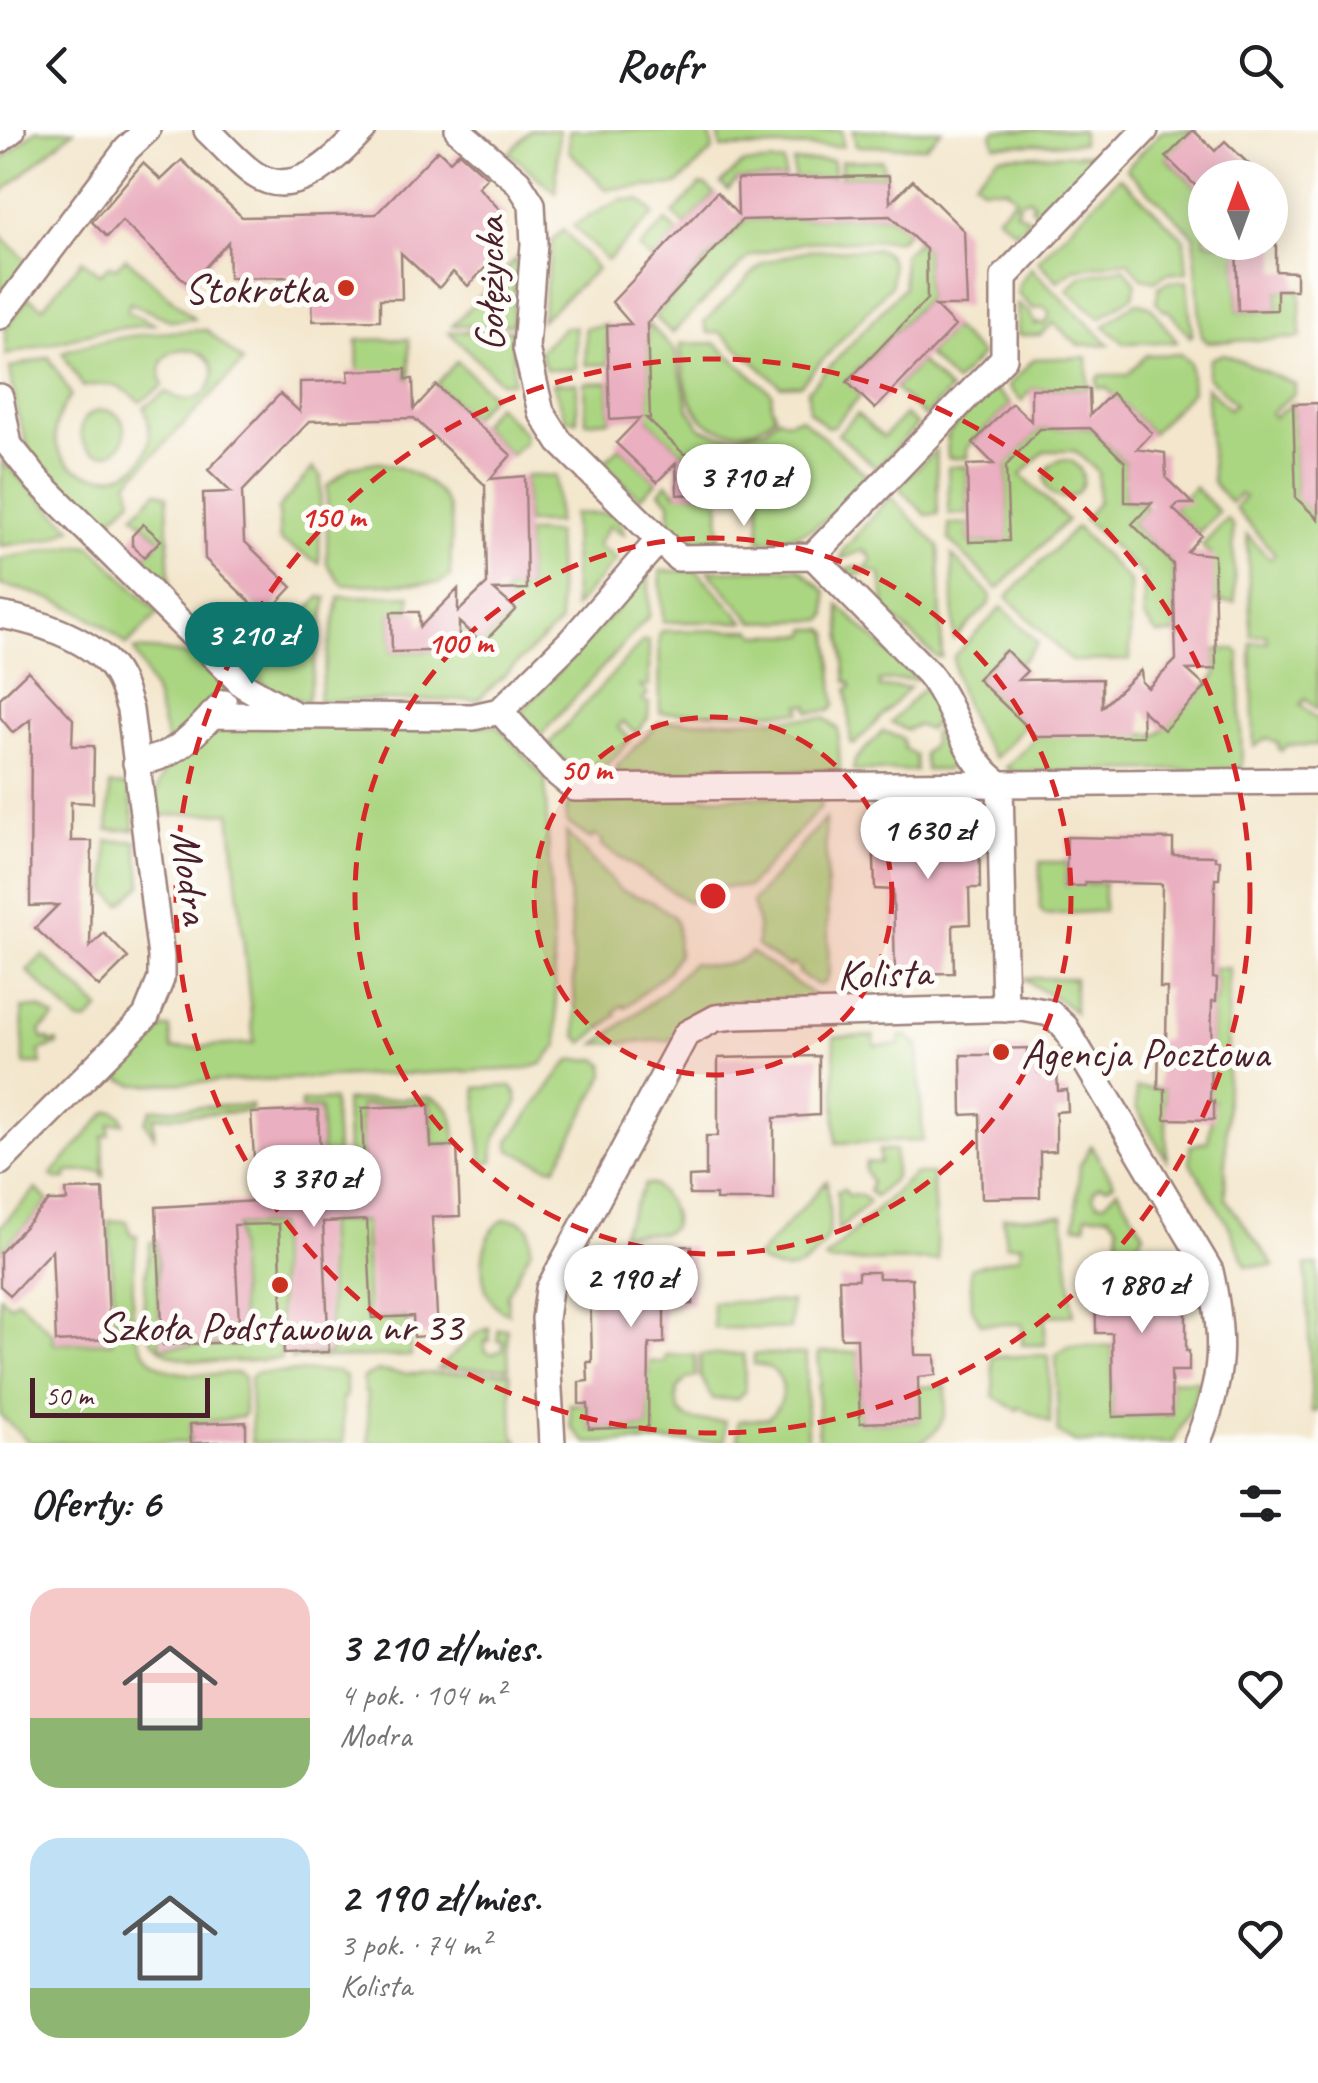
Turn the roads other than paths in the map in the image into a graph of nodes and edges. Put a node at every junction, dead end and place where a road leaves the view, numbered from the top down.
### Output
1 (12, 130) edge
2 (148, 130) edge
3 (207, 130) edge
4 (363, 130) edge
5 (458, 130) edge
6 (1145, 130) edge
7 (0, 140) edge
8 (0, 316) edge
9 (0, 398) edge
10 (660, 540) junction
11 (813, 556) junction
12 (0, 614) edge
13 (244, 685) junction
14 (500, 711) junction
15 (292, 713) junction
16 (212, 715) junction
17 (136, 763) junction
18 (1318, 781) edge
19 (1000, 784) junction
20 (1004, 1008) junction
21 (0, 1162) edge
22 (552, 1443) edge
23 (1196, 1443) edge

1 - 7 street
2 - 8 street
3 - 4 street
5 - 10 street, Gołężycka
6 - 11 street
9 - 13 street
10 - 11 street, Gołężycka
10 - 14 street
11 - 19 street
12 - 17 street, Modra
13 - 15 street
13 - 16 street
14 - 15 street
14 - 19 street
15 - 16 street
16 - 17 street
17 - 21 street, Modra
18 - 19 street
19 - 20 street
20 - 22 street, Kolista
20 - 23 street, Kolista

